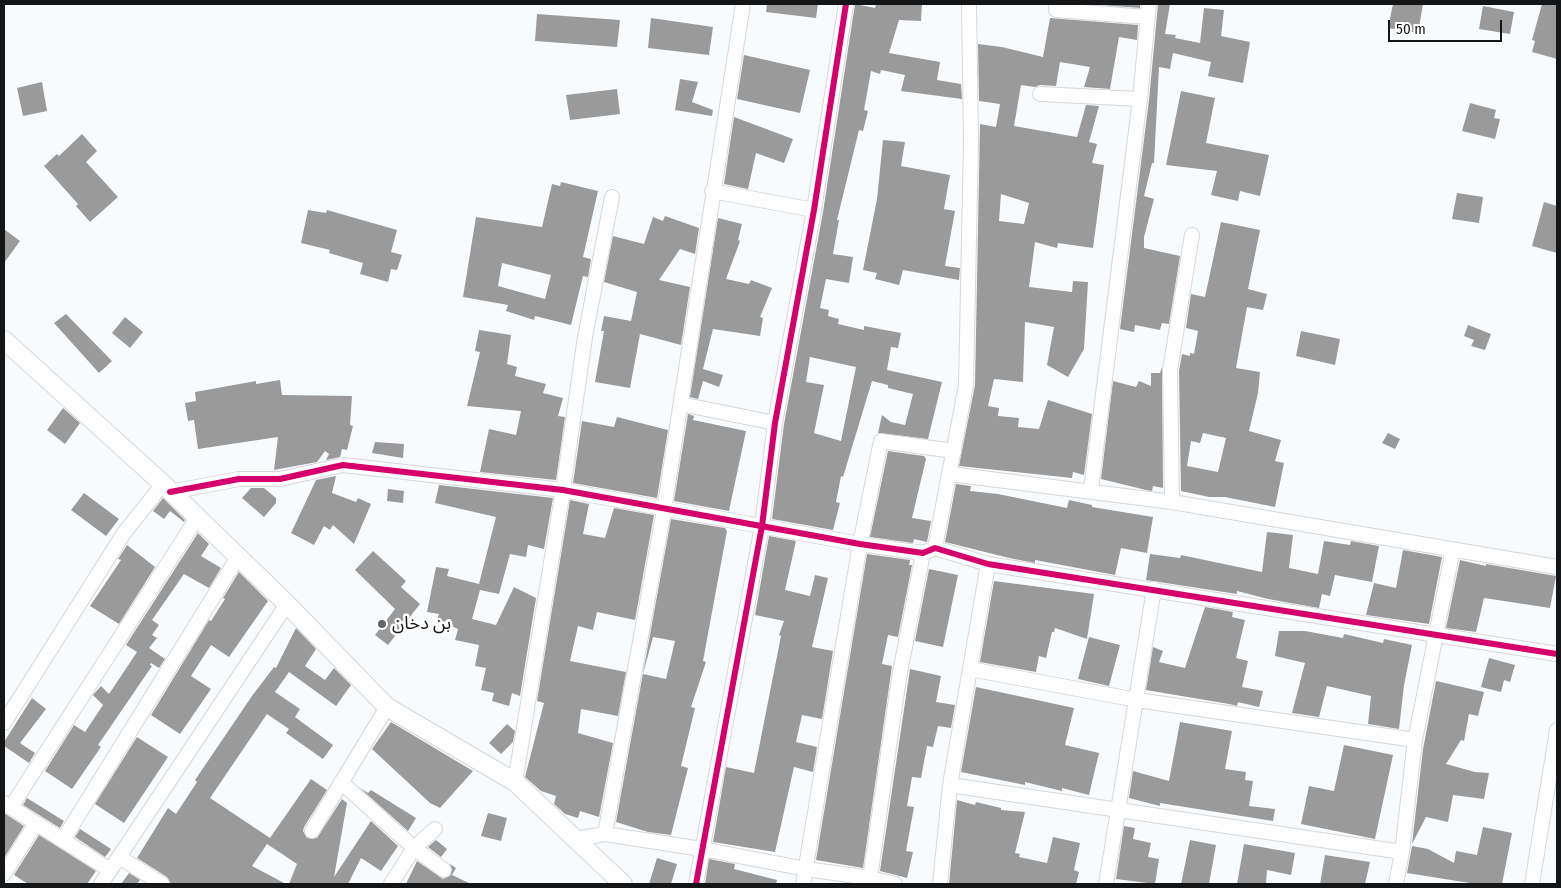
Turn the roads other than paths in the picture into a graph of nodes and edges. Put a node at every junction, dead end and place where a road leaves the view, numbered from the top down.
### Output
1 (743, 4) edge
2 (846, 4) edge
3 (968, 4) edge
4 (1056, 4) edge
5 (1148, 10) edge
6 (1040, 94) dead end
7 (1140, 99) junction
8 (712, 191) junction
9 (612, 197) dead end
10 (814, 210) junction
11 (1192, 234) dead end
12 (4, 340) edge
13 (681, 404) junction
14 (775, 423) junction
15 (954, 451) junction
16 (950, 474) junction
17 (166, 488) junction
18 (563, 490) junction
19 (1090, 490) junction
20 (1172, 502) junction
21 (664, 510) junction
22 (197, 518) junction
23 (762, 526) junction
24 (860, 544) junction
25 (1453, 549) junction
26 (929, 550) junction
27 (238, 557) junction
28 (988, 564) junction
29 (1557, 566) edge
30 (1154, 589) junction
31 (287, 604) junction
32 (1437, 634) junction
33 (1557, 654) edge
34 (970, 670) junction
35 (1137, 700) junction
36 (387, 707) junction
37 (4, 723) edge
38 (1557, 730) edge
39 (1414, 740) junction
40 (341, 782) junction
41 (515, 782) junction
42 (950, 785) junction
43 (7, 804) edge
44 (1119, 810) junction
45 (36, 823) junction
46 (435, 829) dead end
47 (312, 831) dead end
48 (605, 834) junction
49 (575, 839) junction
50 (63, 840) junction
51 (414, 848) junction
52 (702, 849) junction
53 (1402, 852) junction
54 (119, 857) junction
55 (110, 870) junction
56 (444, 870) dead end
57 (806, 870) junction
58 (4, 874) edge
59 (870, 878) junction
60 (101, 884) edge
61 (162, 884) edge
62 (391, 884) edge
63 (623, 884) edge
64 (696, 884) edge
65 (803, 884) edge
66 (895, 884) edge
67 (940, 884) edge
68 (1106, 884) edge
69 (1396, 884) edge
70 (1532, 884) edge

1 - 8 street
2 - 10 street
3 - 15 street
4 - 5 street
5 - 7 street
6 - 7 street
7 - 19 street
8 - 10 street
8 - 13 street
9 - 18 street
10 - 14 street
11 - 20 street
12 - 17 street
13 - 14 street
13 - 21 street
14 - 23 street
15 - 16 street
15 - 24 street
16 - 19 street
16 - 26 street
17 - 18 street
17 - 22 street
17 - 37 street
18 - 21 street
18 - 41 street
19 - 20 street
20 - 25 street
21 - 23 street
21 - 48 street
22 - 27 street
22 - 43 street
23 - 24 street
23 - 52 street
24 - 26 street
24 - 57 street
25 - 29 street
25 - 32 street
26 - 28 street
26 - 59 street
27 - 31 street
27 - 50 street
28 - 30 street
28 - 34 street
30 - 32 street
30 - 35 street
31 - 36 street
31 - 54 street
32 - 33 street
32 - 39 street
34 - 35 street
34 - 42 street
35 - 39 street
35 - 44 street
36 - 40 street
36 - 41 street
38 - 70 street
39 - 53 street
40 - 47 street
40 - 51 street
41 - 49 street
42 - 44 street
42 - 67 street
43 - 45 street
44 - 53 street
44 - 68 street
45 - 50 street
45 - 58 street
46 - 51 street
48 - 49 street
48 - 52 street
49 - 63 street
50 - 55 street
51 - 56 street
51 - 62 street
52 - 57 street
52 - 64 street
53 - 69 street
54 - 55 street
54 - 61 street
55 - 60 street
57 - 59 street
57 - 65 street
59 - 66 street

